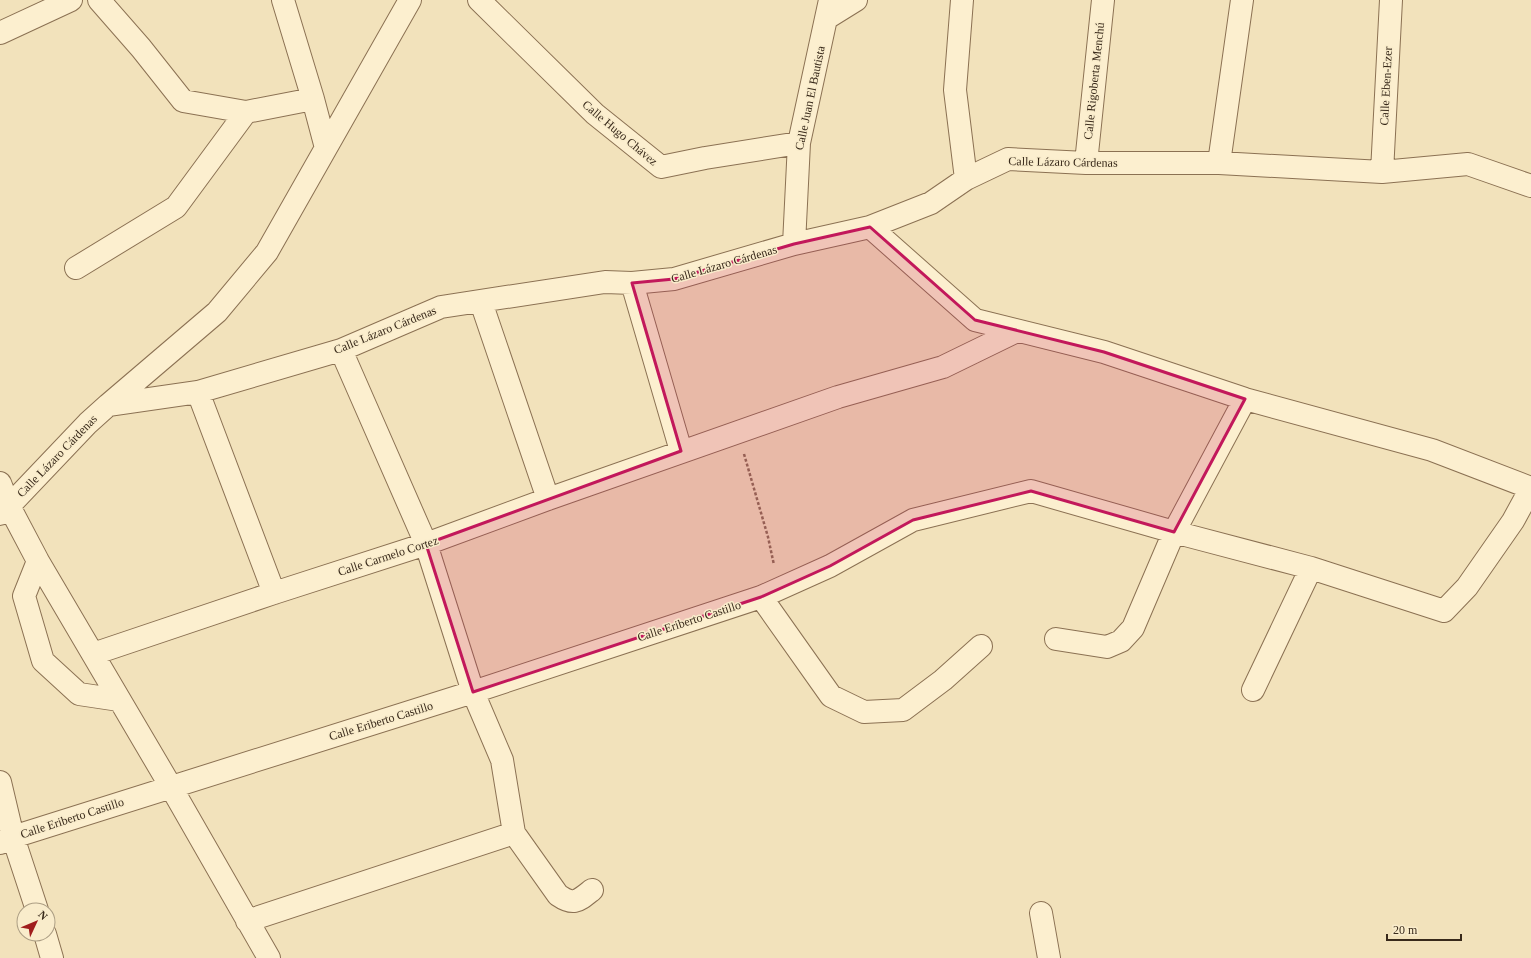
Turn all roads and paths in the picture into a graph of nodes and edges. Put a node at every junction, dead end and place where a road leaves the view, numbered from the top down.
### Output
1 (71, 0) edge
2 (99, 0) edge
3 (283, 0) edge
4 (410, 0) edge
5 (479, 0) edge
6 (856, 0) edge
7 (962, 0) edge
8 (1103, 0) edge
9 (1242, 0) edge
10 (1391, 0) edge
11 (828, 9) edge
12 (0, 32) edge
13 (313, 99) junction
14 (246, 112) junction
15 (799, 143) junction
16 (326, 148) junction
17 (1086, 163) junction
18 (1219, 164) junction
19 (1382, 172) junction
20 (966, 179) junction
21 (1531, 186) edge
22 (870, 227) junction
23 (794, 244) junction
24 (76, 268) dead end
25 (632, 283) junction
26 (481, 302) junction
27 (1018, 331) junction
28 (341, 350) junction
29 (198, 392) junction
30 (1245, 399) junction
31 (108, 405) junction
32 (736, 433) junction
33 (681, 451) junction
34 (0, 483) edge
35 (548, 499) junction
36 (5, 510) edge
37 (1174, 532) junction
38 (426, 544) junction
39 (38, 561) junction
40 (1311, 568) junction
41 (274, 593) junction
42 (770, 593) junction
43 (1056, 639) dead end
44 (981, 646) dead end
45 (93, 654) junction
46 (1253, 690) dead end
47 (473, 692) junction
48 (119, 700) junction
49 (0, 782) edge
50 (171, 787) junction
51 (514, 833) junction
52 (7, 840) edge
53 (592, 890) dead end
54 (34, 902) edge
55 (1040, 913) dead end
56 (247, 921) junction
57 (47, 942) edge
58 (52, 958) edge
59 (269, 958) edge
60 (1049, 958) edge

1 - 12 street
2 - 14 street
3 - 13 street
4 - 16 street
5 - 15 street, Calle Hugo Chávez
6 - 11 street
7 - 20 street
8 - 17 street, Calle Rigoberta Menchú
9 - 18 street
10 - 19 street, Calle Eben-Ezer
11 - 15 street, Calle Juan El Bautista
13 - 14 street
13 - 16 street
14 - 24 street
15 - 23 street, Calle Juan El Bautista
16 - 31 street
17 - 18 street, Calle Lázaro Cárdenas
17 - 20 street, Calle Lázaro Cárdenas
18 - 19 street, Calle Lázaro Cárdenas
19 - 21 street, Calle Lázaro Cárdenas
20 - 22 street, Calle Lázaro Cárdenas
22 - 23 street, Calle Lázaro Cárdenas
22 - 27 street
23 - 25 street, Calle Lázaro Cárdenas
25 - 26 street, Calle Lázaro Cárdenas
25 - 33 street
26 - 28 street, Calle Lázaro Cárdenas
26 - 35 street
27 - 30 street
27 - 32 street, Calle Carmelo Cortez
28 - 29 street, Calle Lázaro Cárdenas
28 - 38 street
29 - 31 street, Calle Lázaro Cárdenas
29 - 41 street
30 - 37 street
30 - 40 street, Calle Eriberto Castillo
31 - 36 street, Calle Lázaro Cárdenas
32 - 33 street, Calle Carmelo Cortez
32 - 42 path
33 - 35 street, Calle Carmelo Cortez
34 - 36 street
35 - 38 street, Calle Carmelo Cortez
36 - 39 street
37 - 40 street, Calle Eriberto Castillo
37 - 42 street, Calle Eriberto Castillo
37 - 43 street
38 - 41 street, Calle Carmelo Cortez
38 - 47 street
39 - 45 street
39 - 48 street
40 - 46 street
41 - 45 street, Calle Carmelo Cortez
42 - 44 street
42 - 47 street, Calle Eriberto Castillo
45 - 48 street
47 - 50 street, Calle Eriberto Castillo
47 - 51 street
48 - 50 street
49 - 52 street
50 - 52 street, Calle Eriberto Castillo
50 - 56 street
51 - 53 street
51 - 56 street
52 - 54 street
55 - 60 street
56 - 59 street
57 - 58 street

